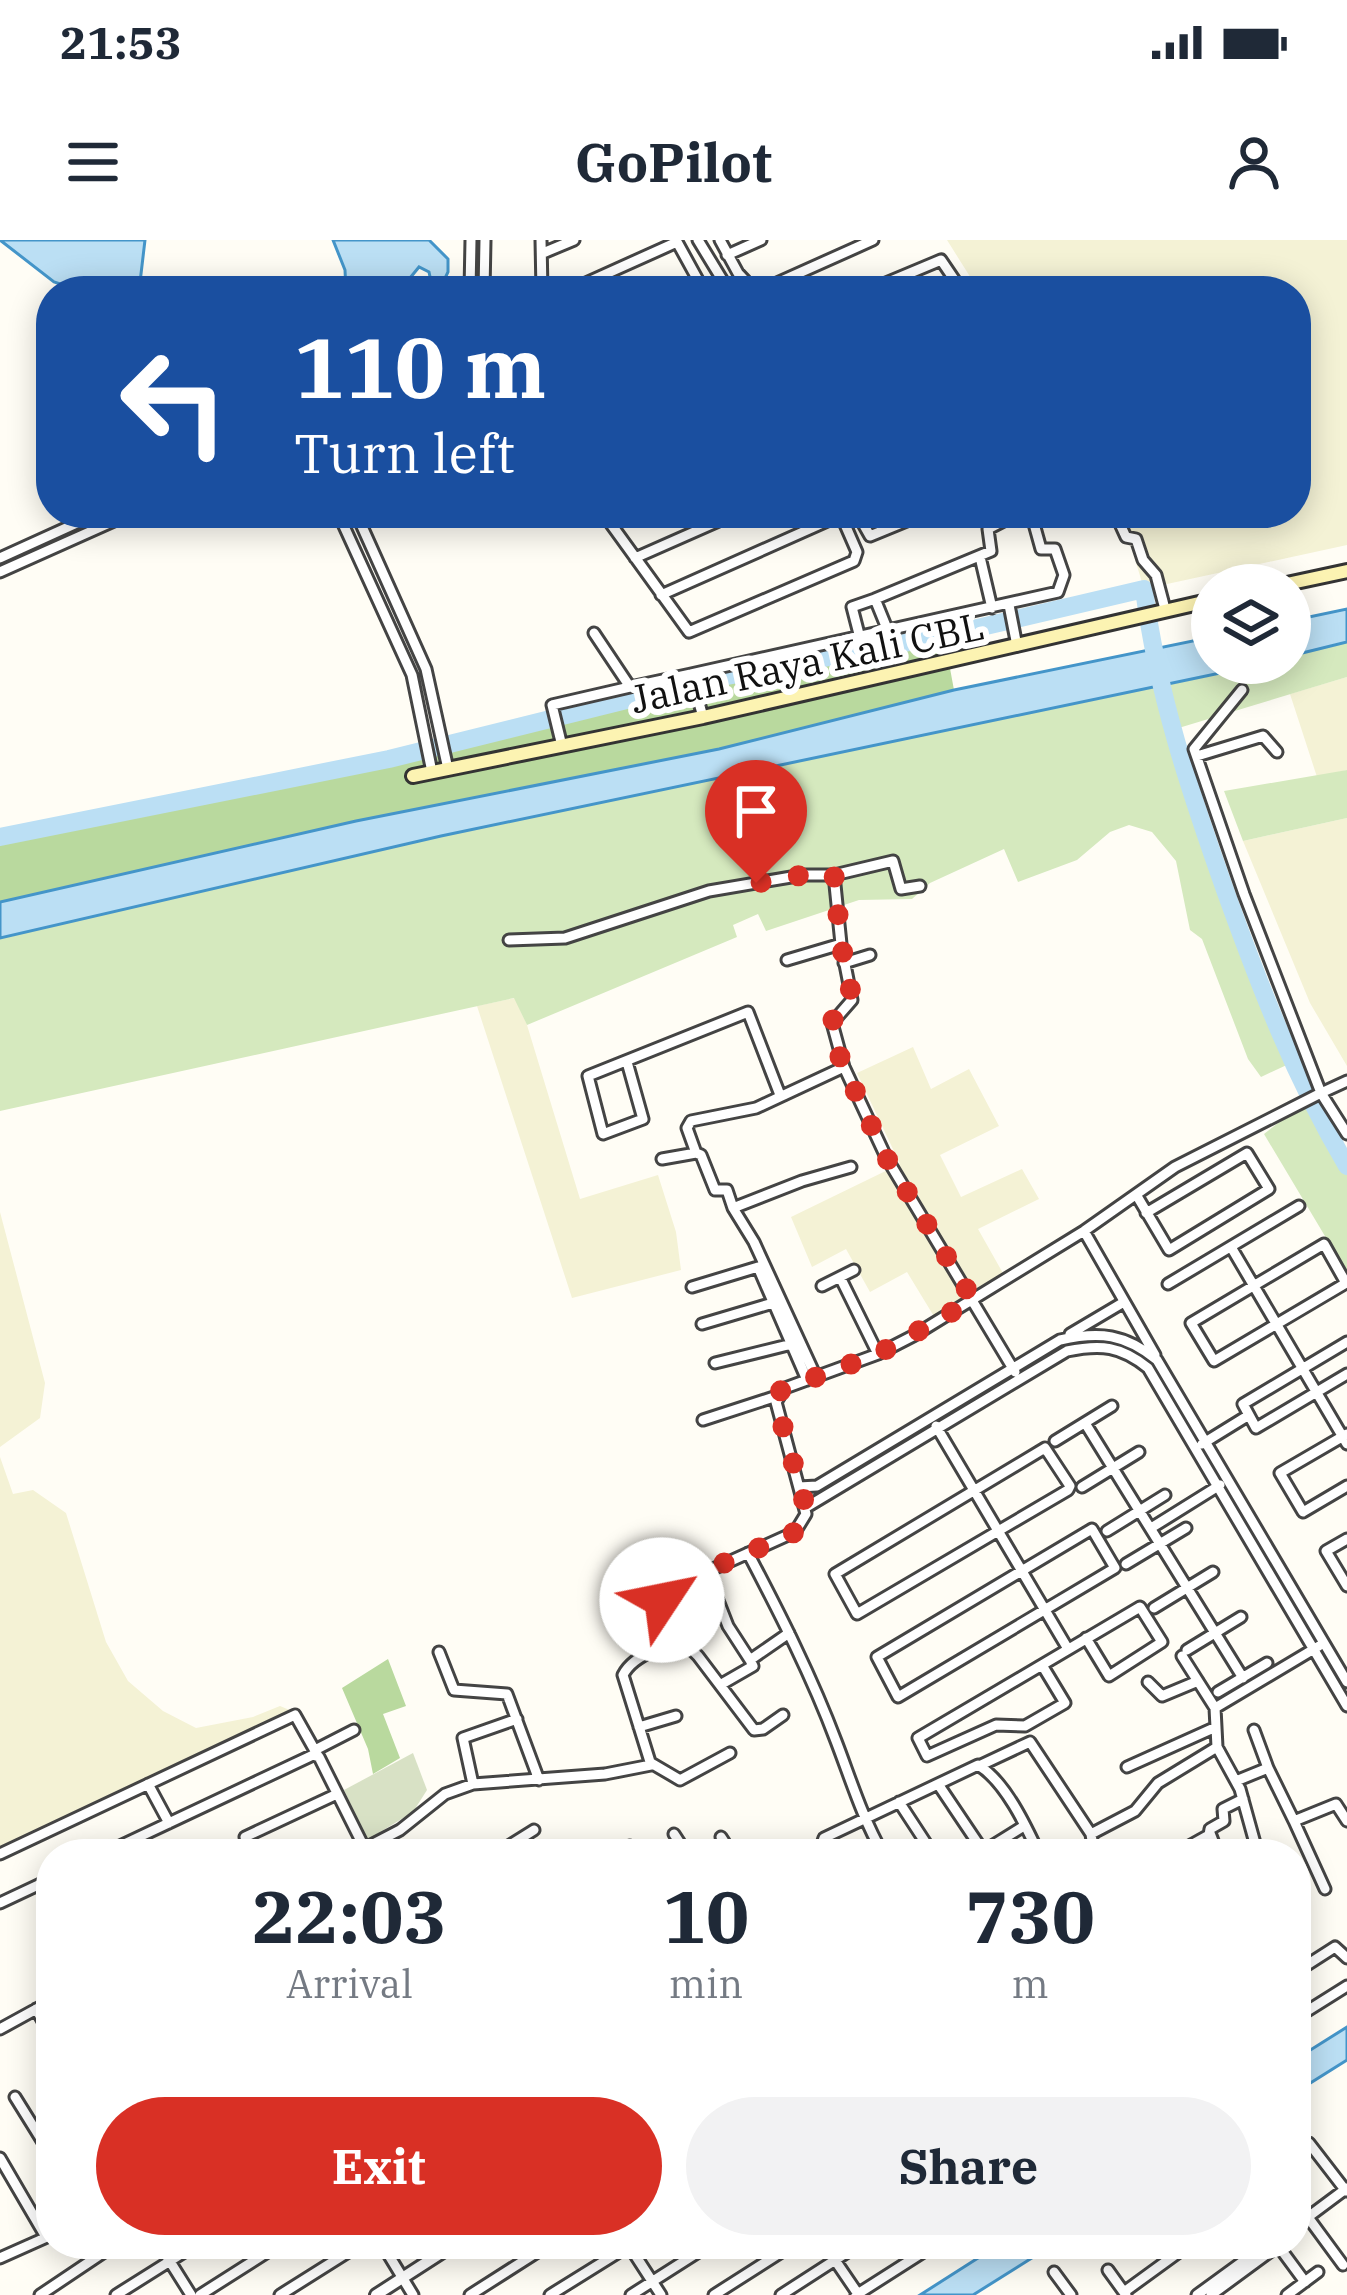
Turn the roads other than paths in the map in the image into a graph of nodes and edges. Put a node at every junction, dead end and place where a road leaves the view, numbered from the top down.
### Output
1 (471, 240) edge
2 (484, 240) edge
3 (541, 240) edge
4 (574, 240) edge
5 (720, 240) edge
6 (761, 240) edge
7 (874, 240) edge
8 (676, 241) edge
9 (701, 241) edge
10 (543, 253) junction
11 (728, 255) junction
12 (470, 276) edge
13 (484, 276) edge
14 (542, 276) edge
15 (600, 276) edge
16 (695, 276) edge
17 (721, 276) edge
18 (745, 276) edge
19 (791, 276) edge
20 (903, 276) edge
21 (952, 276) edge
22 (66, 528) edge
23 (98, 528) edge
24 (345, 528) edge
25 (363, 528) edge
26 (614, 528) edge
27 (702, 528) edge
28 (810, 528) edge
29 (845, 528) edge
30 (865, 528) edge
31 (889, 528) edge
32 (990, 528) edge
33 (1035, 528) edge
34 (1124, 528) edge
35 (980, 557) junction
36 (0, 558) edge
37 (635, 558) junction
38 (1347, 571) edge
39 (0, 572) edge
40 (1311, 579) edge
41 (662, 596) junction
42 (875, 599) junction
43 (1191, 602) edge
44 (1163, 604) junction
45 (398, 606) junction
46 (1009, 606) junction
47 (992, 608) junction
48 (384, 613) junction
49 (888, 632) junction
50 (594, 633) dead end
51 (860, 638) junction
52 (1017, 646) junction
53 (692, 676) junction
54 (630, 688) junction
55 (1242, 690) dead end
56 (704, 717) junction
57 (562, 746) junction
58 (1277, 752) dead end
59 (1197, 757) junction
60 (448, 769) junction
61 (432, 772) junction
62 (413, 776) dead end
63 (834, 875) junction
64 (920, 886) dead end
65 (508, 940) dead end
66 (841, 944) junction
67 (870, 955) dead end
68 (788, 960) dead end
69 (844, 963) junction
70 (627, 1062) junction
71 (844, 1067) junction
72 (1347, 1081) edge
73 (1319, 1094) junction
74 (780, 1095) junction
75 (1347, 1135) edge
76 (696, 1153) junction
77 (662, 1159) dead end
78 (851, 1167) dead end
79 (1137, 1196) junction
80 (1299, 1206) dead end
81 (734, 1208) junction
82 (1146, 1213) junction
83 (1084, 1231) junction
84 (1231, 1247) junction
85 (854, 1270) dead end
86 (840, 1277) junction
87 (1168, 1284) dead end
88 (821, 1286) dead end
89 (1254, 1286) junction
90 (692, 1287) dead end
91 (973, 1300) junction
92 (1124, 1302) junction
93 (773, 1303) junction
94 (702, 1324) dead end
95 (1276, 1324) junction
96 (1060, 1340) junction
97 (1347, 1342) edge
98 (792, 1343) junction
99 (878, 1354) junction
100 (1157, 1360) junction
101 (715, 1363) dead end
102 (1013, 1369) junction
103 (1303, 1369) junction
104 (1347, 1374) edge
105 (812, 1379) junction
106 (1020, 1380) junction
107 (1316, 1392) junction
108 (777, 1396) junction
109 (1112, 1406) dead end
110 (1249, 1415) junction
111 (932, 1419) junction
112 (704, 1420) dead end
113 (1085, 1423) junction
114 (939, 1431) junction
115 (1346, 1438) edge
116 (1055, 1441) dead end
117 (1202, 1444) junction
118 (1139, 1452) dead end
119 (1111, 1469) junction
120 (1220, 1485) junction
121 (1347, 1486) edge
122 (799, 1487) junction
123 (1082, 1487) dead end
124 (974, 1490) junction
125 (1165, 1496) dead end
126 (806, 1508) junction
127 (1138, 1512) junction
128 (1150, 1528) junction
129 (1186, 1528) dead end
130 (999, 1531) junction
131 (1107, 1531) dead end
132 (1347, 1539) edge
133 (1161, 1544) junction
134 (748, 1553) junction
135 (1126, 1564) dead end
136 (706, 1570) junction
137 (1021, 1571) junction
138 (1213, 1572) dead end
139 (1347, 1586) edge
140 (1188, 1587) junction
141 (1154, 1608) dead end
142 (1044, 1609) junction
143 (1241, 1617) dead end
144 (672, 1630) junction
145 (789, 1633) junction
146 (1216, 1633) junction
147 (1086, 1638) junction
148 (1318, 1646) junction
149 (1068, 1648) junction
150 (439, 1652) dead end
151 (749, 1660) junction
152 (1267, 1663) dead end
153 (1042, 1664) junction
154 (1243, 1678) junction
155 (1198, 1681) junction
156 (1148, 1682) dead end
157 (1347, 1682) edge
158 (720, 1685) junction
159 (1218, 1693) dead end
160 (982, 1700) junction
161 (1347, 1706) edge
162 (1215, 1708) junction
163 (783, 1715) dead end
164 (676, 1716) dead end
165 (517, 1719) junction
166 (996, 1725) junction
167 (1216, 1726) junction
168 (639, 1727) junction
169 (354, 1730) dead end
170 (1253, 1730) dead end
171 (1217, 1747) junction
172 (316, 1753) junction
173 (730, 1753) dead end
174 (651, 1763) junction
175 (980, 1766) junction
176 (1127, 1767) dead end
177 (1268, 1768) junction
178 (539, 1780) junction
179 (1236, 1781) junction
180 (148, 1784) junction
181 (473, 1784) junction
182 (938, 1784) junction
183 (337, 1794) junction
184 (1243, 1798) junction
185 (899, 1802) junction
186 (863, 1819) junction
187 (1347, 1820) edge
188 (1294, 1821) junction
189 (170, 1823) junction
190 (1024, 1826) junction
191 (534, 1830) dead end
192 (1210, 1833) junction
193 (674, 1834) dead end
194 (1091, 1834) junction
195 (245, 1837) dead end
196 (135, 1839) edge
197 (355, 1839) edge
198 (383, 1839) edge
199 (520, 1839) edge
200 (677, 1839) edge
201 (824, 1839) edge
202 (874, 1839) edge
203 (923, 1839) edge
204 (972, 1839) edge
205 (1003, 1839) edge
206 (1031, 1839) edge
207 (1092, 1839) edge
208 (1198, 1839) edge
209 (1212, 1839) edge
210 (1254, 1839) edge
211 (1302, 1839) edge
212 (0, 1854) edge
213 (1311, 1858) edge
214 (36, 1886) edge
215 (1325, 1889) dead end
216 (0, 1903) edge
217 (1347, 1958) edge
218 (1311, 1962) edge
219 (1347, 1986) edge
220 (36, 2009) edge
221 (1311, 2009) edge
222 (0, 2029) edge
223 (14, 2097) dead end
224 (36, 2132) edge
225 (1311, 2144) edge
226 (0, 2158) edge
227 (1346, 2190) edge
228 (36, 2215) edge
229 (1311, 2215) edge
230 (1311, 2221) edge
231 (36, 2241) edge
232 (0, 2258) edge
233 (94, 2259) edge
234 (167, 2259) edge
235 (174, 2259) edge
236 (255, 2259) edge
237 (337, 2259) edge
238 (391, 2259) edge
239 (432, 2259) edge
240 (526, 2259) edge
241 (606, 2259) edge
242 (638, 2259) edge
243 (688, 2259) edge
244 (770, 2259) edge
245 (913, 2259) edge
246 (1170, 2259) edge
247 (1251, 2259) edge
248 (1260, 2259) edge
249 (1286, 2259) edge
250 (835, 2260) joint
251 (169, 2262) junction
252 (1343, 2265) dead end
253 (1108, 2270) dead end
254 (1054, 2272) dead end
255 (1318, 2272) dead end
256 (403, 2278) junction
257 (652, 2282) junction
258 (1305, 2282) junction
259 (1125, 2294) edge
260 (40, 2295) edge
261 (116, 2295) edge
262 (196, 2295) edge
263 (280, 2295) edge
264 (376, 2295) edge
265 (413, 2295) edge
266 (470, 2295) edge
267 (550, 2295) edge
268 (631, 2295) edge
269 (661, 2295) edge
270 (714, 2295) edge
271 (781, 2295) edge
272 (857, 2295) edge
273 (1071, 2295) edge
274 (1197, 2295) edge
275 (1211, 2295) edge
276 (1287, 2295) edge

1 - 12 street
2 - 13 street
3 - 10 street
4 - 10 street
5 - 11 street
6 - 11 street
7 - 19 street
8 - 15 street
8 - 16 street
9 - 17 street
10 - 14 street
11 - 18 street
20 - 21 street
22 - 36 street
23 - 39 street
24 - 48 street
25 - 45 street
26 - 37 street
27 - 37 street
28 - 41 street
29 - 41 street
30 - 31 street
32 - 35 street
33 - 46 street
34 - 44 street
35 - 42 street
35 - 47 street
37 - 41 street
38 - 40 main road
42 - 49 street
42 - 51 street
43 - 44 main road, Jalan Raya Kali CBL
44 - 52 main road, Jalan Raya Kali CBL
45 - 48 street
45 - 60 street
46 - 47 street
46 - 52 street
47 - 49 street
48 - 61 street
49 - 51 street
50 - 54 street
51 - 53 street
52 - 56 main road, Jalan Raya Kali CBL
53 - 54 street
53 - 56 street
54 - 57 street
55 - 59 street
56 - 57 main road, Jalan Raya Kali CBL
57 - 60 main road, Jalan Raya Kali CBL
58 - 59 street
59 - 73 street
60 - 61 main road, Jalan Raya Kali CBL
61 - 62 main road, Jalan Raya Kali CBL
63 - 64 street
63 - 65 street
63 - 66 street
66 - 68 street
66 - 69 street
67 - 69 street
69 - 71 street
70 - 70 street
70 - 74 street
71 - 74 street
71 - 91 street
72 - 73 street
73 - 75 street
73 - 79 street
74 - 76 street
76 - 77 street
76 - 81 street
78 - 81 street
79 - 82 street
79 - 83 street
80 - 84 street
81 - 105 street
82 - 82 street
83 - 91 street
83 - 92 street
84 - 87 street
84 - 89 street
85 - 86 street
86 - 88 street
86 - 99 street
89 - 95 street
89 - 95 street
89 - 95 street
90 - 93 street
91 - 99 street
91 - 102 street
92 - 96 street
92 - 100 street
93 - 94 street
93 - 98 street
95 - 103 street
96 - 100 street
96 - 102 street
97 - 103 street
98 - 101 street
98 - 105 street
99 - 105 street
100 - 117 street
102 - 106 street
102 - 111 street
103 - 107 street
103 - 110 street
104 - 107 street
105 - 108 street
106 - 114 street
106 - 117 street
107 - 110 street
107 - 115 street
108 - 112 street
108 - 122 street
109 - 113 street
110 - 117 street
111 - 114 street
111 - 122 street
113 - 116 street
113 - 119 street
114 - 124 street
114 - 126 street
115 - 121 street
117 - 120 street
117 - 148 street
118 - 119 street
119 - 123 street
119 - 127 street
120 - 128 street
120 - 148 street
122 - 126 street
124 - 130 street
124 - 130 street
124 - 130 street
125 - 127 street
126 - 134 street
127 - 128 street
127 - 131 street
128 - 133 street
129 - 133 street
130 - 137 street
132 - 139 street
133 - 135 street
133 - 140 street
134 - 136 street
134 - 145 street
136 - 144 street
136 - 151 street
137 - 142 street
137 - 142 street
137 - 142 street
138 - 140 street
140 - 141 street
140 - 146 street
142 - 149 street
143 - 146 street
144 - 158 street
144 - 168 street
145 - 151 street
145 - 186 street
146 - 154 street
146 - 155 street
147 - 147 street
147 - 149 street
148 - 157 street
148 - 161 street
148 - 162 street
149 - 153 street
150 - 165 street
151 - 158 street
152 - 154 street
153 - 160 street
153 - 166 street
154 - 159 street
155 - 156 street
155 - 162 street
158 - 163 street
160 - 166 street
160 - 166 street
162 - 167 street
164 - 168 street
165 - 178 street
165 - 181 street
167 - 171 street
167 - 176 street
168 - 174 street
169 - 172 street
170 - 177 street
171 - 179 street
171 - 194 street
172 - 180 street
172 - 183 street
172 - 189 street
173 - 174 street
174 - 178 street
175 - 182 street
175 - 190 street
175 - 194 street
177 - 179 street
177 - 188 street
178 - 181 street
179 - 184 street
180 - 189 street
180 - 212 street
181 - 198 street
182 - 185 street
182 - 204 street
183 - 195 street
183 - 197 street
184 - 192 street
184 - 210 street
185 - 186 street
185 - 203 street
186 - 201 street
186 - 202 street
187 - 188 street
188 - 211 street
189 - 196 street
190 - 205 street
190 - 206 street
191 - 199 street
192 - 208 street
192 - 209 street
193 - 200 street
194 - 207 street
213 - 215 street
214 - 216 street
217 - 218 street
219 - 221 street
220 - 222 street
223 - 224 street
225 - 227 street
226 - 228 street
227 - 229 street
230 - 252 street
231 - 232 street
233 - 260 street
234 - 251 street
235 - 251 street
236 - 262 street
237 - 263 street
238 - 256 street
239 - 256 street
240 - 266 street
241 - 267 street
242 - 257 street
243 - 257 street
244 - 270 street
245 - 272 street
246 - 259 street
247 - 274 street
248 - 275 street
249 - 258 street
250 - 271 street
250 - 272 street
251 - 261 street
251 - 262 street
253 - 259 street
254 - 273 street
255 - 258 street
256 - 264 street
256 - 265 street
257 - 268 street
257 - 269 street
258 - 276 street

